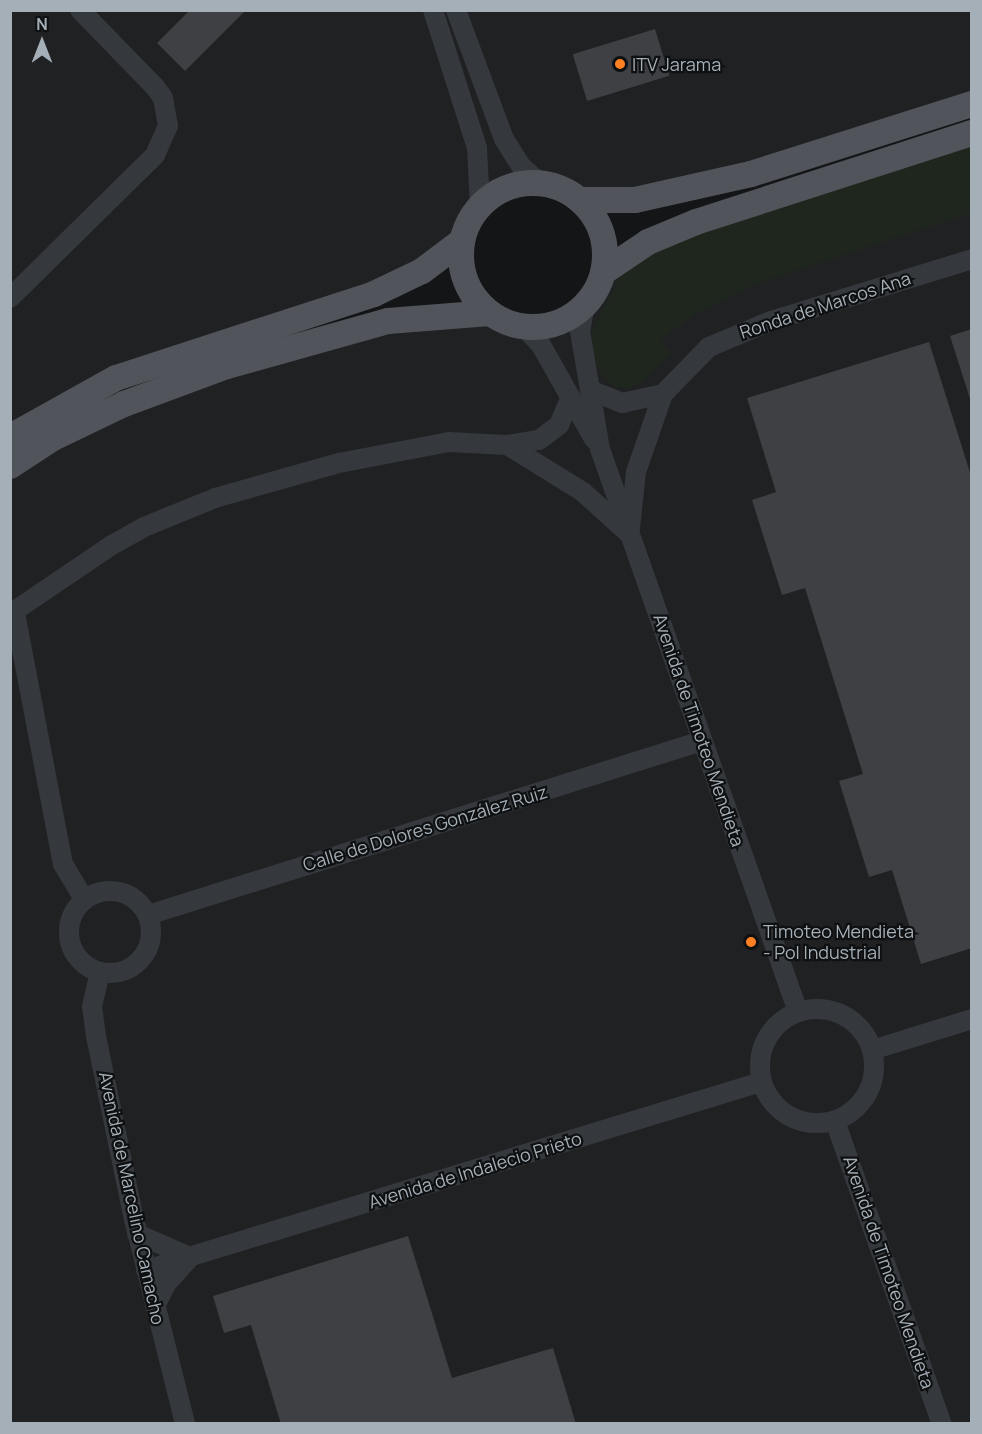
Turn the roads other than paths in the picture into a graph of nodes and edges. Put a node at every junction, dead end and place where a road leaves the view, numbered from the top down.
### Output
1 (80, 10) edge
2 (433, 10) edge
3 (456, 10) edge
4 (972, 104) edge
5 (972, 133) edge
6 (540, 183) junction
7 (581, 200) junction
8 (480, 206) junction
9 (462, 241) junction
10 (972, 259) edge
11 (605, 271) junction
12 (10, 298) edge
13 (585, 304) junction
14 (490, 313) junction
15 (523, 326) junction
16 (590, 390) junction
17 (663, 394) junction
18 (570, 399) junction
19 (10, 436) edge
20 (507, 446) junction
21 (600, 449) junction
22 (10, 466) edge
23 (629, 533) junction
24 (13, 613) edge
25 (702, 741) junction
26 (84, 899) junction
27 (148, 915) junction
28 (100, 972) junction
29 (798, 1012) junction
30 (972, 1019) edge
31 (872, 1050) junction
32 (761, 1082) junction
33 (835, 1121) junction
34 (137, 1234) junction
35 (190, 1257) junction
36 (146, 1270) junction
37 (155, 1306) junction
38 (185, 1424) edge
39 (942, 1424) edge

1 - 12 street
2 - 8 street
3 - 6 street
4 - 7 main road
5 - 11 main road
6 - 7 main road
6 - 8 main road
7 - 11 main road
8 - 9 main road
9 - 14 main road
9 - 19 main road
10 - 17 street, Ronda de Marcos Ana
11 - 13 main road
13 - 15 main road
13 - 16 street, Avenida de Timoteo Mendieta
14 - 15 main road
14 - 22 main road
15 - 18 street, Avenida de Timoteo Mendieta
16 - 17 street
16 - 21 street, Avenida de Timoteo Mendieta
17 - 23 street, Ronda de Marcos Ana
18 - 20 street
18 - 21 street, Avenida de Timoteo Mendieta
20 - 23 street
20 - 24 street
21 - 23 street, Avenida de Timoteo Mendieta
23 - 25 street, Avenida de Timoteo Mendieta
24 - 26 street
25 - 27 street, Calle de Dolores González Ruiz
25 - 29 street, Avenida de Timoteo Mendieta
26 - 27 street
26 - 28 street
27 - 28 street
28 - 34 street, Avenida de Marcelino Camacho
29 - 31 street
29 - 32 street
30 - 31 street
31 - 33 street
32 - 33 street
32 - 35 street, Avenida de Indalecio Prieto
33 - 39 street, Avenida de Timoteo Mendieta
34 - 35 street
34 - 36 street, Avenida de Marcelino Camacho
35 - 36 street, Avenida de Indalecio Prieto
35 - 37 street
36 - 37 street, Avenida de Marcelino Camacho
37 - 38 street, Avenida de Marcelino Camacho

